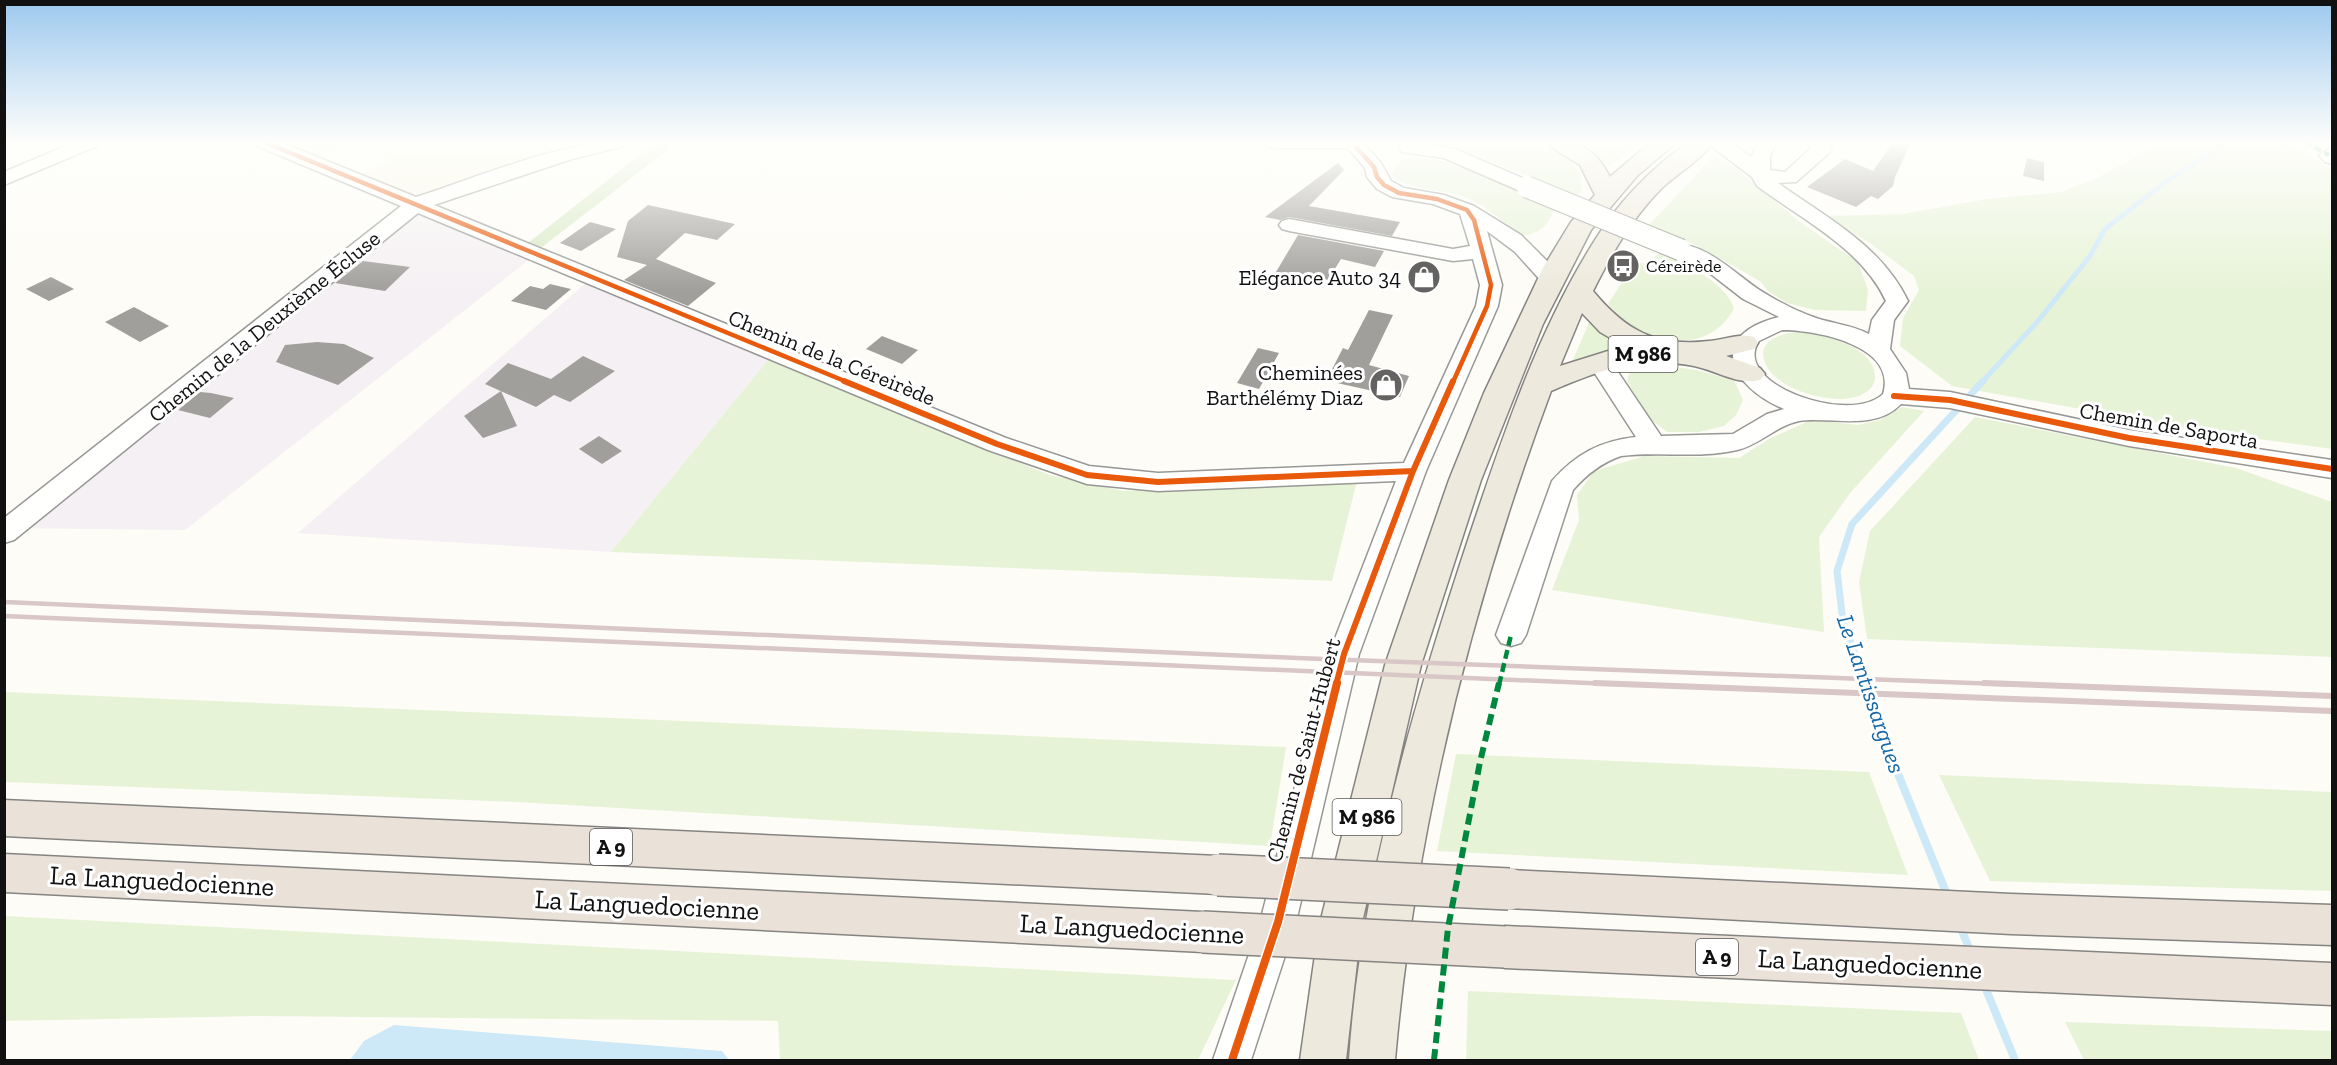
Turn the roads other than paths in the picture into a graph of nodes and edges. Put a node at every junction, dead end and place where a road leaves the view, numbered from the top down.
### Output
1 (387, 192) edge
2 (454, 192) edge
3 (1397, 192) edge
4 (1538, 192) edge
5 (1610, 192) edge
6 (1646, 192) edge
7 (1777, 192) edge
8 (1607, 194) joint
9 (417, 204) junction
10 (1467, 210) junction
11 (1289, 225) dead end
12 (1483, 251) junction
13 (1551, 278) junction
14 (1579, 291) junction
15 (1751, 294) junction
16 (1883, 320) junction
17 (1817, 325) junction
18 (1751, 336) junction
19 (1878, 352) junction
20 (1609, 359) junction
21 (1895, 372) junction
22 (1760, 382) junction
23 (1539, 385) junction
24 (1894, 396) junction
25 (1950, 400) junction
26 (1815, 411) junction
27 (1772, 421) junction
28 (1653, 444) junction
29 (2332, 469) edge
30 (1413, 471) junction
31 (4, 533) edge
32 (1511, 635) dead end
33 (4, 818) edge
34 (4, 873) edge
35 (2332, 926) edge
36 (2332, 984) edge
37 (1232, 1060) edge
38 (1323, 1060) edge
39 (1372, 1060) edge

1 - 9 street, Chemin de la Céreirède
2 - 9 street, Chemin de la Deuxième Écluse
3 - 10 street
4 - 15 street, bridge
5 - 8 main road, M 986
6 - 14 main road, M 986
7 - 16 street
8 - 13 main road, M 986
9 - 30 street, Chemin de la Céreirède
9 - 31 street, Chemin de la Deuxième Écluse
10 - 12 street, Chemin de Saint-Hubert
10 - 13 street
11 - 12 street
12 - 30 street, Chemin de Saint-Hubert
13 - 38 main road, M 986
14 - 18 main road
14 - 23 main road, M 986
15 - 17 street
15 - 18 street
16 - 17 street
16 - 19 street
17 - 18 street
17 - 19 street
18 - 22 street
19 - 21 street
20 - 22 main road, M 986
20 - 23 main road, M 986
20 - 28 street
21 - 24 street
21 - 25 street
22 - 26 street
22 - 27 street
23 - 39 main road, M 986
24 - 25 street
24 - 26 street
25 - 29 street, Chemin de Saporta
26 - 27 street
27 - 28 street
28 - 32 street
30 - 37 street, Chemin de Saint-Hubert
33 - 35 highway, A 9, bridge
34 - 36 highway, La Languedocienne / A 9, bridge

